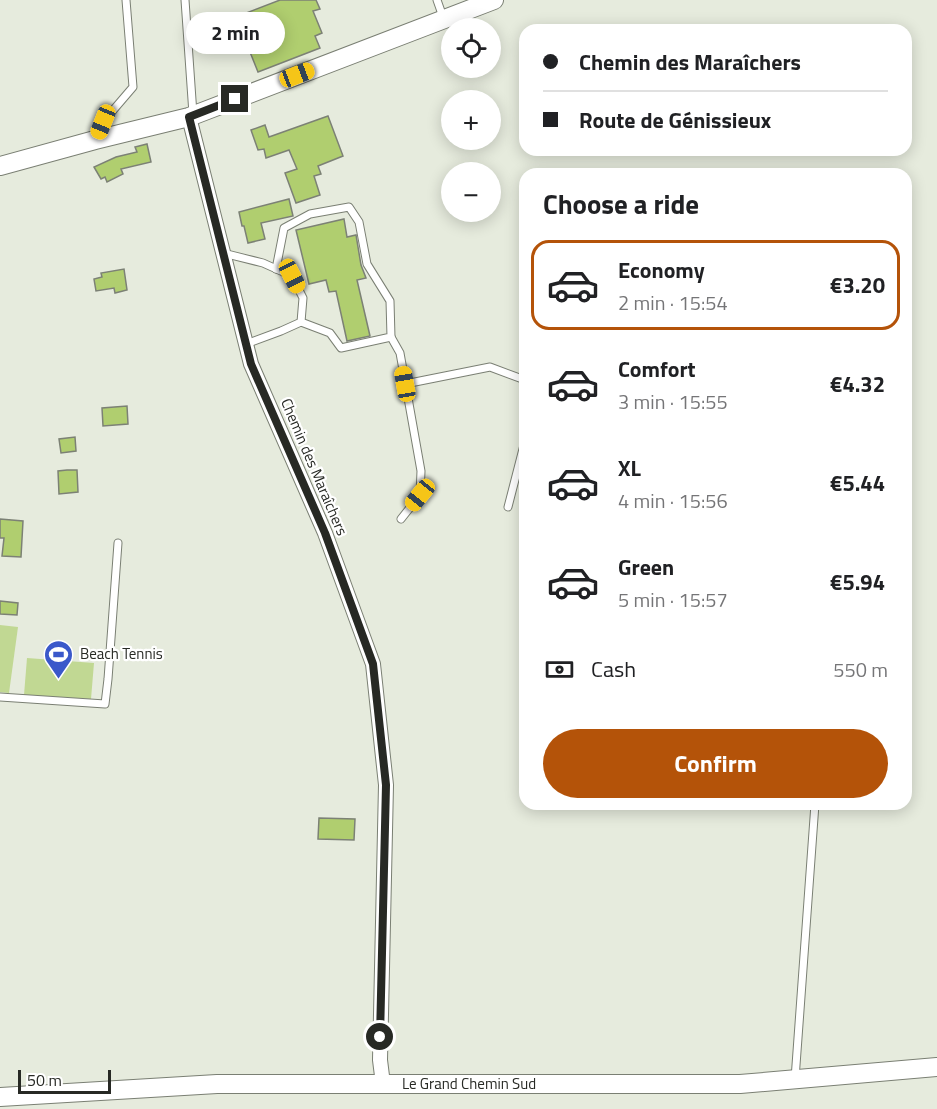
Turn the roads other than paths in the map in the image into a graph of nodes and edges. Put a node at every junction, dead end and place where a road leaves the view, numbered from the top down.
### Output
1 (126, 0) edge
2 (185, 0) edge
3 (437, 0) edge
4 (494, 0) edge
5 (443, 18) joint
6 (441, 19) edge
7 (191, 116) junction
8 (95, 140) junction
9 (0, 166) edge
10 (223, 253) junction
11 (276, 269) junction
12 (301, 322) junction
13 (391, 337) junction
14 (246, 344) junction
15 (519, 378) edge
16 (405, 384) junction
17 (519, 464) edge
18 (508, 507) dead end
19 (401, 519) dead end
20 (118, 543) dead end
21 (0, 697) edge
22 (815, 810) edge
23 (937, 1067) edge
24 (795, 1079) junction
25 (383, 1084) junction
26 (0, 1097) edge

1 - 8 lane
2 - 7 lane
3 - 5 lane
4 - 5 street
6 - 7 street
7 - 8 street
7 - 10 street, Chemin des Maraîchers
8 - 9 street
10 - 11 lane
10 - 14 street, Chemin des Maraîchers
11 - 12 lane
11 - 13 lane
12 - 13 lane
12 - 14 lane
13 - 16 lane
14 - 25 street, Chemin des Maraîchers
15 - 16 lane
16 - 19 lane
17 - 18 lane
20 - 21 lane
22 - 24 lane
23 - 24 street, Le Grand Chemin Sud
24 - 25 street, Le Grand Chemin Sud
25 - 26 street, Le Grand Chemin Sud

